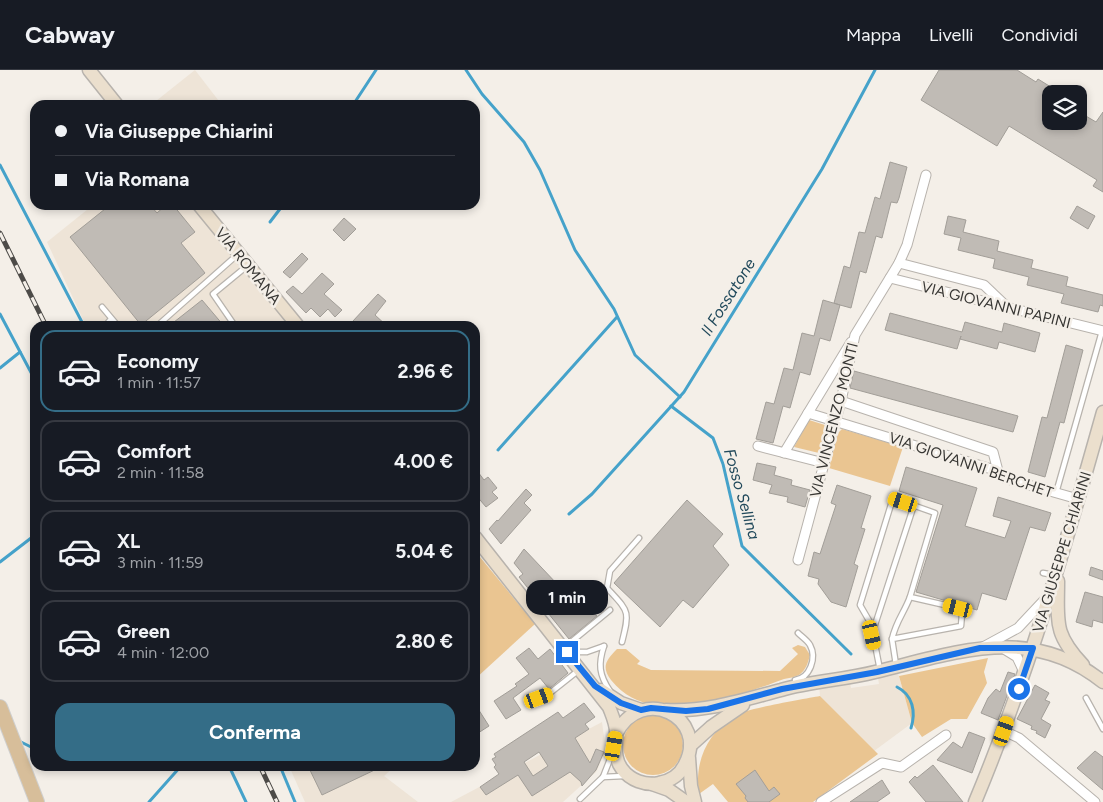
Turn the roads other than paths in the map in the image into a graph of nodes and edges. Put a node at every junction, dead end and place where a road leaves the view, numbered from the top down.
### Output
1 (89, 70) edge
2 (113, 100) edge
3 (926, 175) dead end
4 (203, 210) edge
5 (238, 254) junction
6 (899, 263) junction
7 (247, 266) junction
8 (890, 278) junction
9 (205, 284) junction
10 (213, 294) junction
11 (1006, 306) junction
12 (102, 308) dead end
13 (111, 319) edge
14 (163, 321) edge
15 (232, 321) edge
16 (294, 321) edge
17 (1103, 331) edge
18 (855, 335) junction
19 (841, 401) junction
20 (1103, 412) edge
21 (808, 413) junction
22 (836, 420) junction
23 (758, 446) dead end
24 (784, 453) junction
25 (1090, 458) junction
26 (1103, 462) edge
27 (824, 463) junction
28 (998, 471) junction
29 (1056, 494) junction
30 (1078, 499) junction
31 (914, 505) junction
32 (639, 538) dead end
33 (480, 543) edge
34 (798, 560) dead end
35 (1052, 571) junction
36 (1050, 593) junction
37 (910, 597) junction
38 (610, 610) dead end
39 (798, 634) dead end
40 (872, 635) junction
41 (892, 639) junction
42 (622, 642) dead end
43 (1002, 647) junction
44 (980, 648) junction
45 (1033, 648) junction
46 (565, 650) junction
47 (896, 666) junction
48 (581, 669) junction
49 (1086, 669) junction
50 (880, 671) junction
51 (1024, 674) junction
52 (1103, 682) edge
53 (595, 686) junction
54 (782, 689) junction
55 (539, 698) dead end
56 (1086, 698) dead end
57 (752, 699) junction
58 (621, 703) junction
59 (0, 708) edge
60 (641, 710) junction
61 (664, 710) junction
62 (1103, 729) edge
63 (1004, 731) junction
64 (946, 735) dead end
65 (615, 740) junction
66 (690, 752) junction
67 (603, 777) junction
68 (630, 777) junction
69 (652, 784) junction
70 (580, 799) dead end
71 (37, 802) edge
72 (686, 802) edge
73 (695, 802) edge
74 (821, 802) edge
75 (975, 802) edge
76 (1095, 802) edge

1 - 2 street
3 - 6 street, VIA VINCENZO MONTI
4 - 5 street, VIA ROMANA
5 - 7 street, VIA ROMANA
5 - 9 lane
6 - 8 street, VIA VINCENZO MONTI
6 - 11 street
7 - 10 lane
7 - 16 street, VIA ROMANA
8 - 11 street, VIA GIOVANNI PAPINI
8 - 18 street, VIA VINCENZO MONTI
9 - 10 lane
9 - 14 lane
10 - 15 lane
11 - 17 street, VIA GIOVANNI PAPINI
12 - 13 lane
17 - 29 lane
18 - 19 street, VIA VINCENZO MONTI
18 - 21 street
19 - 22 street, VIA VINCENZO MONTI
19 - 28 street
20 - 25 street, VIA GIUSEPPE CHIARINI
21 - 22 street, VIA GIOVANNI BERCHET
21 - 24 street
22 - 27 street, VIA VINCENZO MONTI
22 - 28 street, VIA GIOVANNI BERCHET
23 - 24 street
24 - 27 street
25 - 26 street
25 - 30 street, VIA GIUSEPPE CHIARINI
27 - 34 street, VIA VINCENZO MONTI
28 - 29 street, VIA GIOVANNI BERCHET
29 - 30 street, VIA GIOVANNI BERCHET
30 - 35 street, VIA GIUSEPPE CHIARINI
31 - 37 lane
31 - 40 lane
31 - 40 lane
32 - 42 lane
33 - 46 street
35 - 36 street, VIA GIUSEPPE CHIARINI
35 - 49 street
36 - 44 street
36 - 45 street, VIA GIUSEPPE CHIARINI
37 - 41 lane
37 - 41 lane
38 - 46 lane
39 - 54 lane
40 - 50 lane
41 - 47 lane
43 - 44 street
43 - 45 street
43 - 51 street
44 - 47 street
45 - 49 street
45 - 51 street, VIA GIUSEPPE CHIARINI
46 - 48 street
46 - 58 lane
47 - 50 street
48 - 53 street
48 - 55 lane
49 - 52 street
50 - 54 street
51 - 63 street, VIA GIUSEPPE CHIARINI
53 - 58 street
53 - 65 street
54 - 57 street
56 - 62 lane
57 - 61 street
57 - 66 street
58 - 60 street
59 - 71 main road
60 - 61 street
60 - 65 street
61 - 66 street
63 - 75 street, VIA GIUSEPPE CHIARINI
63 - 76 street
64 - 74 street
65 - 67 lane
65 - 68 street
66 - 69 street
66 - 73 street
67 - 68 lane
67 - 70 lane
68 - 69 street
69 - 72 street

